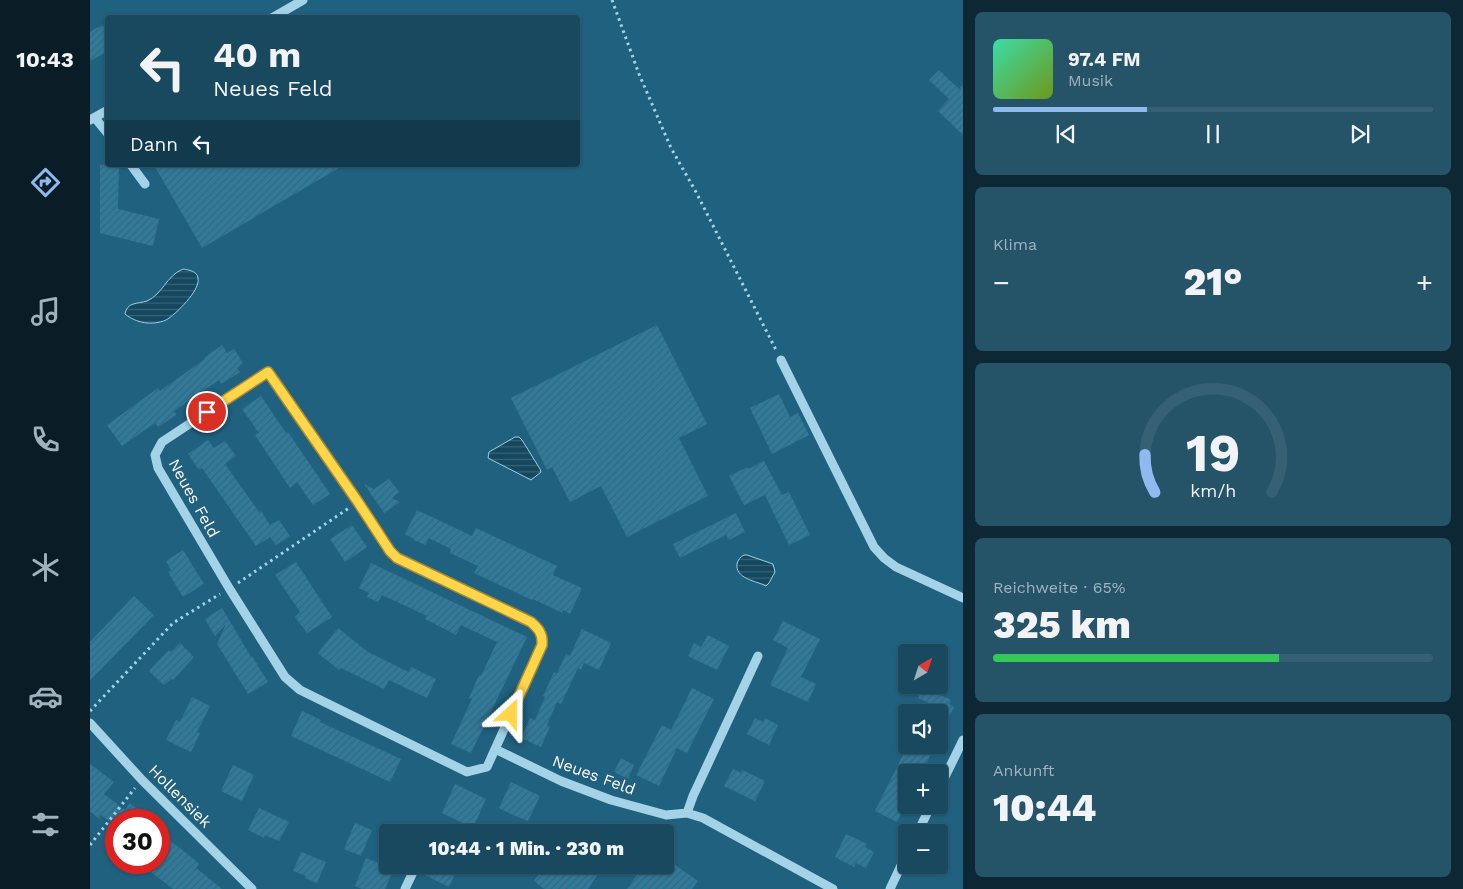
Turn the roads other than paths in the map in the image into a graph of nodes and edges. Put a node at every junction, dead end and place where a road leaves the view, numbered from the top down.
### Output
1 (303, 0) edge
2 (277, 15) edge
3 (105, 112) edge
4 (92, 119) edge
5 (105, 131) edge
6 (132, 167) edge
7 (145, 184) dead end
8 (781, 360) road end
9 (963, 598) edge
10 (758, 656) dead end
11 (90, 723) edge
12 (963, 740) edge
13 (495, 749) junction
14 (948, 771) edge
15 (687, 813) junction
16 (898, 872) edge
17 (412, 874) edge
18 (252, 889) edge
19 (405, 889) edge
20 (833, 889) edge
21 (890, 889) edge

1 - 2 street
3 - 4 street
4 - 5 street
6 - 7 street
8 - 9 street
10 - 15 street
11 - 18 street, Hollensiek
12 - 14 street
13 - 13 street, Neues Feld
13 - 15 street, Neues Feld
15 - 20 street, Neues Feld
16 - 21 street
17 - 19 street

